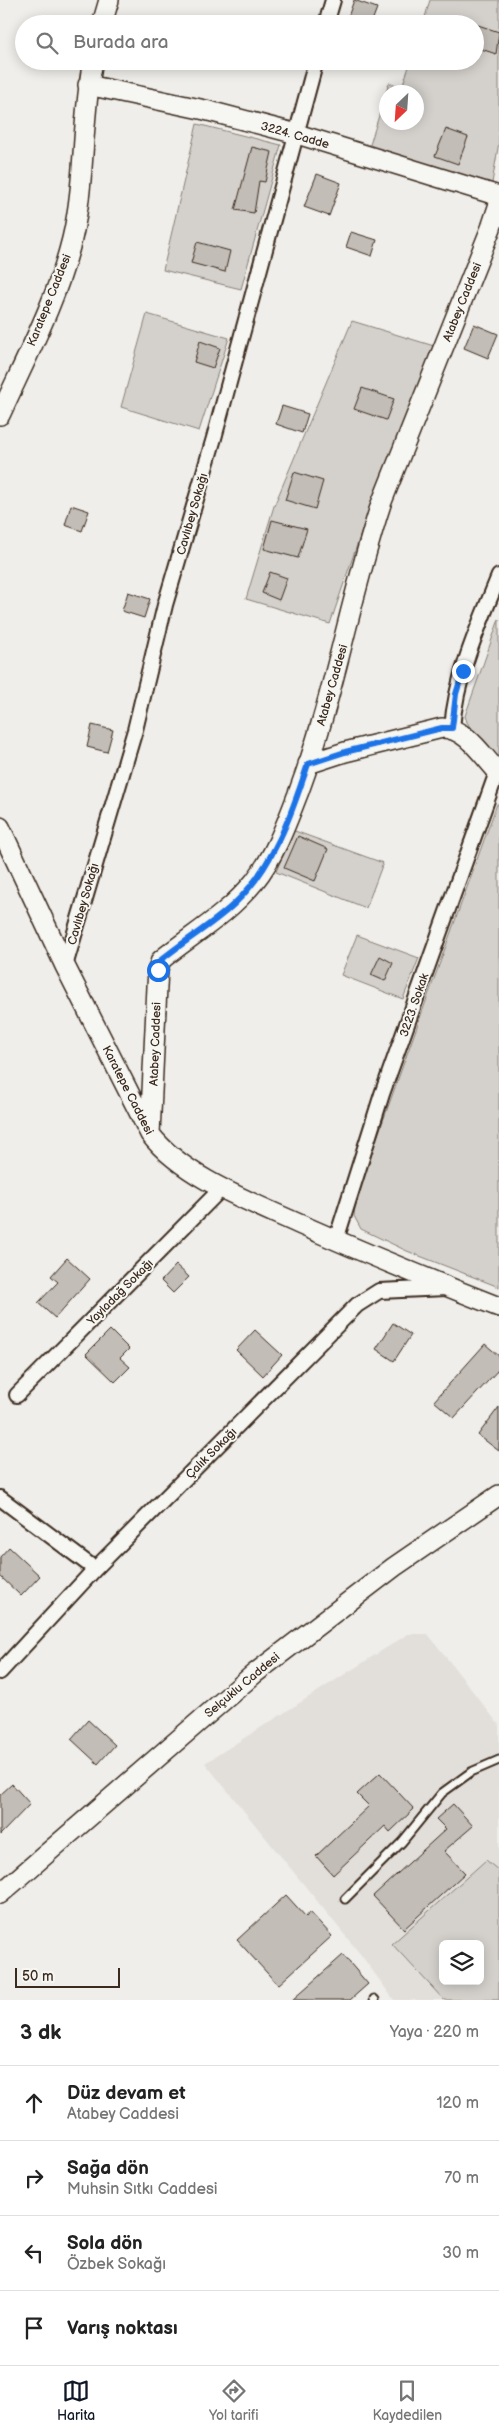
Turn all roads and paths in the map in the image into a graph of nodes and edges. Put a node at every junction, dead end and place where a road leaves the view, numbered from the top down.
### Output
1 (109, 0) edge
2 (333, 0) edge
3 (105, 15) edge
4 (329, 15) edge
5 (91, 70) edge
6 (314, 70) edge
7 (88, 85) junction
8 (298, 134) junction
9 (499, 196) edge
10 (499, 204) edge
11 (0, 415) edge
12 (499, 576) edge
13 (452, 728) junction
14 (308, 764) junction
15 (498, 773) edge
16 (0, 828) edge
17 (65, 966) junction
18 (150, 1134) junction
19 (222, 1188) junction
20 (336, 1240) junction
21 (450, 1288) junction
22 (499, 1308) edge
23 (17, 1396) dead end
24 (499, 1495) edge
25 (0, 1498) edge
26 (95, 1569) junction
27 (0, 1672) edge
28 (499, 1760) edge
29 (0, 1894) edge
30 (345, 1899) dead end

1 - 3 street
2 - 4 street
5 - 7 street, Karatepe Caddesi
6 - 8 street, Cavlıbey Sokağı
7 - 8 street, 3224. Cadde
7 - 11 street, Karatepe Caddesi
8 - 9 street, 3224. Cadde
8 - 17 street, Cavlıbey Sokağı
10 - 14 street, Atabey Caddesi
12 - 13 street
13 - 14 street
13 - 15 street
14 - 18 street, Atabey Caddesi
15 - 20 street, 3223. Sokak
16 - 17 street, Karatepe Caddesi
17 - 18 street, Karatepe Caddesi
18 - 19 street, Karatepe Caddesi
19 - 20 street, Karatepe Caddesi
19 - 23 street, Yayladağ Sokağı
20 - 21 street, Karatepe Caddesi
21 - 22 street, Karatepe Caddesi
21 - 26 street, Çalık Sokağı
24 - 29 street, Selçuklu Caddesi
25 - 26 street
26 - 27 street, Çalık Sokağı
28 - 30 lane

